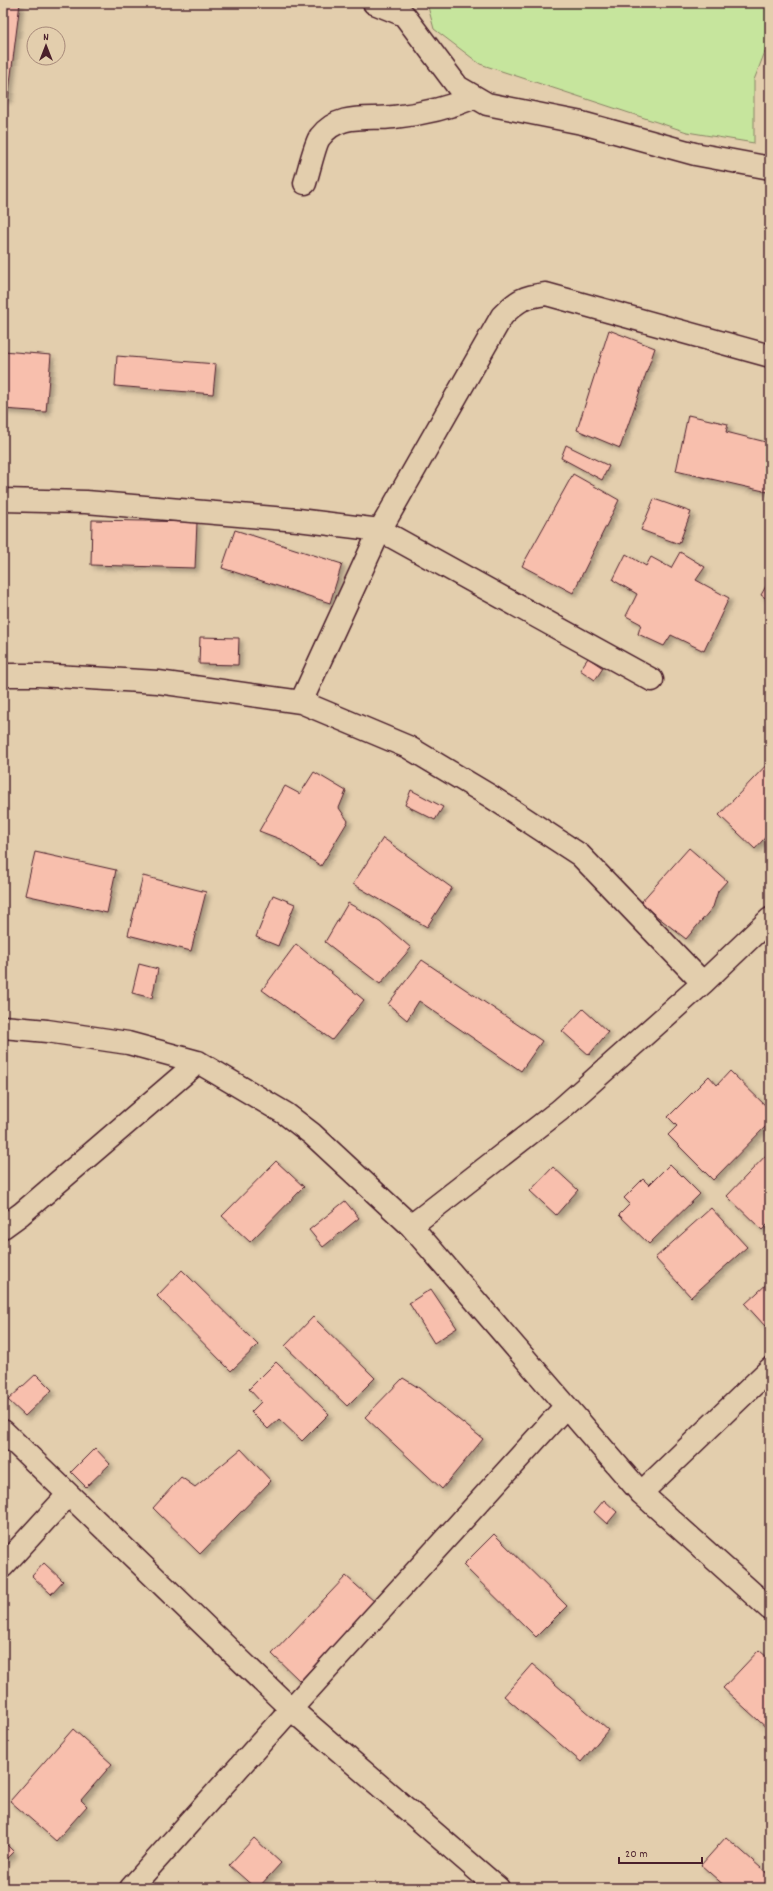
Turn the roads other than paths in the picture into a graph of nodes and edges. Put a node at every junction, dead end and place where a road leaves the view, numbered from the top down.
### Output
1 (374, 3) edge
2 (475, 97) junction
3 (770, 168) edge
4 (305, 184) dead end
5 (770, 356) edge
6 (3, 500) edge
7 (380, 530) junction
8 (3, 675) edge
9 (652, 680) dead end
10 (301, 702) junction
11 (770, 919) edge
12 (703, 983) junction
13 (3, 1027) edge
14 (198, 1062) junction
15 (411, 1226) junction
16 (3, 1227) edge
17 (770, 1369) edge
18 (566, 1406) junction
19 (3, 1431) edge
20 (641, 1493) junction
21 (68, 1495) junction
22 (3, 1566) edge
23 (770, 1609) edge
24 (291, 1709) junction
25 (131, 1888) edge
26 (498, 1888) edge

1 - 2 street
2 - 3 street
2 - 4 street
5 - 7 street
6 - 7 street
7 - 9 street
7 - 10 street
8 - 10 street
10 - 12 street
11 - 12 street
12 - 15 street
13 - 14 street
14 - 15 street
14 - 16 street
15 - 18 street
17 - 20 street
18 - 20 street
18 - 24 street
19 - 21 street
20 - 23 street
21 - 22 street
21 - 24 street
24 - 25 street
24 - 26 street

